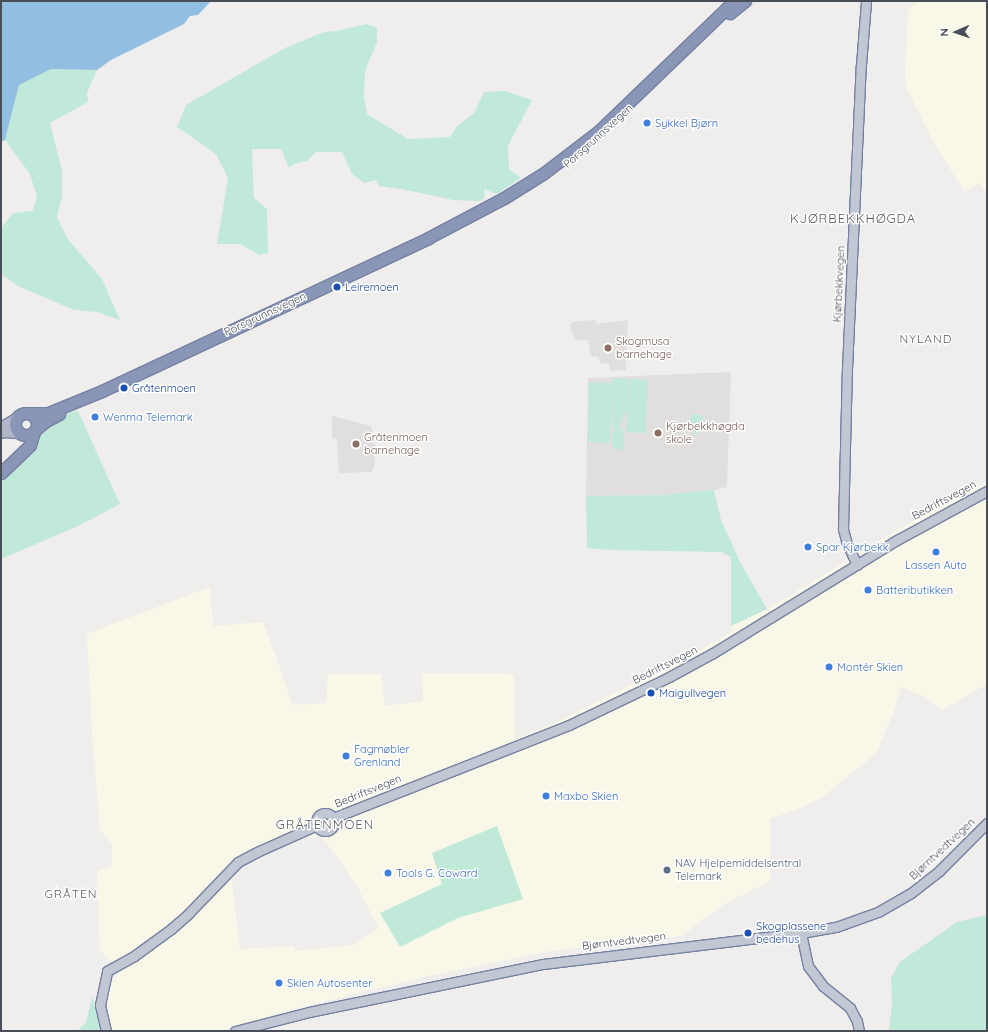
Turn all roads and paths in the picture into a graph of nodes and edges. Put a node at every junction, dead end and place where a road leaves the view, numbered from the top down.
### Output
1 (734, 1) edge
2 (745, 1) edge
3 (866, 1) edge
4 (428, 238) junction
5 (102, 391) junction
6 (30, 413) junction
7 (16, 419) junction
8 (1, 428) edge
9 (35, 431) junction
10 (20, 433) junction
11 (1, 434) edge
12 (16, 456) junction
13 (1, 473) edge
14 (987, 491) edge
15 (857, 565) junction
16 (987, 823) edge
17 (801, 933) junction
18 (106, 1031) edge
19 (235, 1031) edge
20 (859, 1031) edge

1 - 4 highway, Porsgrunnsvegen
2 - 4 highway, Porsgrunnsvegen
3 - 15 street, Kjørbekkvegen
4 - 5 highway, Porsgrunnsvegen
5 - 6 highway, Porsgrunnsvegen
5 - 9 highway, Porsgrunnsvegen
6 - 7 highway, Porsgrunnsvegen
6 - 9 highway
7 - 8 main road, Porsgrunnsvegen
7 - 10 highway
9 - 10 highway, Porsgrunnsvegen
9 - 12 highway
10 - 11 main road, Porsgrunnsvegen
10 - 12 highway
12 - 13 highway
14 - 15 street, Bedriftsvegen
15 - 18 street, Bedriftsvegen
16 - 17 street, Bjørntvedtvegen
17 - 19 street, Bjørntvedtvegen
17 - 20 street

